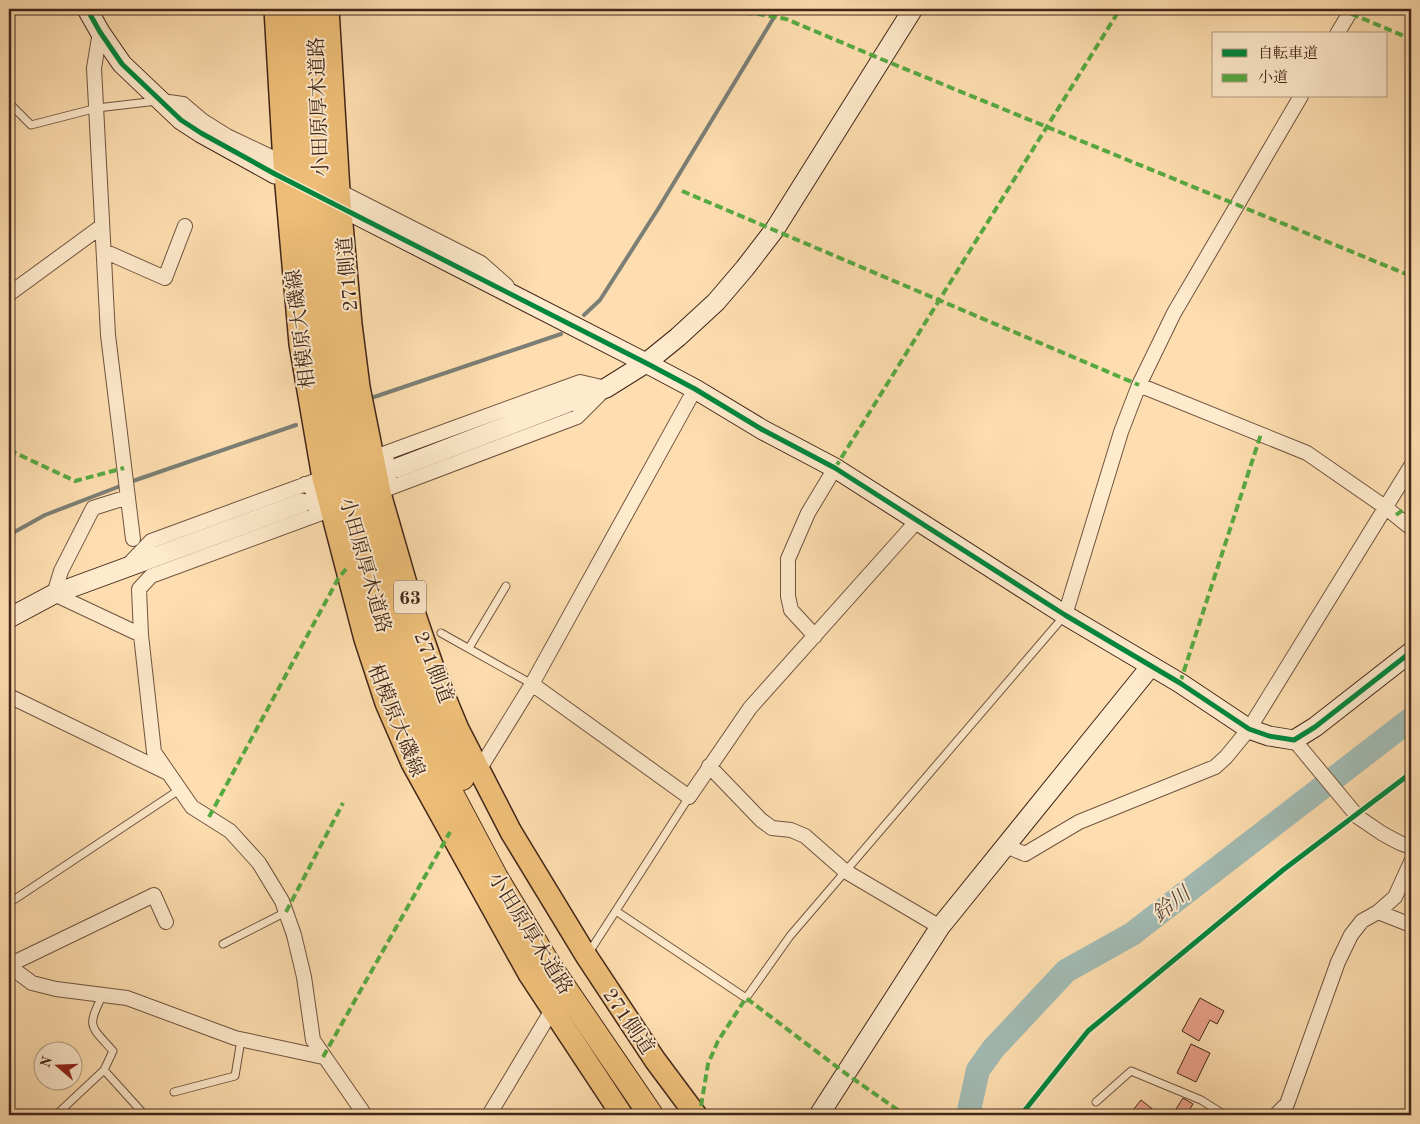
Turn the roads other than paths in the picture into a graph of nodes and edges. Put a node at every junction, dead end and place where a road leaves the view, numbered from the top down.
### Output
1 (87, 9) edge
2 (275, 9) edge
3 (296, 9) edge
4 (315, 9) edge
5 (328, 9) edge
6 (913, 9) edge
7 (1352, 9) edge
8 (100, 32) junction
9 (1339, 32) edge
10 (1300, 98) edge
11 (161, 101) junction
12 (9, 103) edge
13 (97, 108) junction
14 (280, 168) junction
15 (339, 191) junction
16 (353, 213) dead end
17 (102, 226) junction
18 (185, 226) dead end
19 (104, 251) junction
20 (9, 294) edge
21 (523, 299) junction
22 (646, 362) junction
23 (1139, 385) junction
24 (695, 389) junction
25 (1411, 466) edge
26 (835, 468) junction
27 (386, 471) junction
28 (127, 494) junction
29 (315, 498) junction
30 (1385, 507) junction
31 (917, 521) junction
32 (1411, 528) edge
33 (133, 539) dead end
34 (506, 586) dead end
35 (54, 594) junction
36 (1065, 615) junction
37 (9, 618) edge
38 (441, 633) dead end
39 (141, 635) junction
40 (815, 636) junction
41 (469, 648) junction
42 (1411, 652) edge
43 (1151, 666) junction
44 (532, 684) junction
45 (9, 696) edge
46 (1249, 729) junction
47 (1294, 740) junction
48 (709, 766) junction
49 (479, 770) junction
50 (168, 774) junction
51 (179, 790) junction
52 (689, 797) junction
53 (1006, 846) junction
54 (1411, 847) edge
55 (1411, 862) edge
56 (845, 871) junction
57 (9, 903) edge
58 (616, 911) junction
59 (286, 912) junction
60 (1378, 912) junction
61 (166, 922) dead end
62 (1411, 925) edge
63 (940, 927) junction
64 (223, 944) dead end
65 (586, 957) junction
66 (9, 966) edge
67 (103, 994) junction
68 (552, 1010) junction
69 (241, 1040) junction
70 (324, 1057) junction
71 (104, 1070) junction
72 (174, 1092) dead end
73 (1096, 1102) dead end
74 (142, 1112) dead end
75 (56, 1115) edge
76 (365, 1115) edge
77 (489, 1115) edge
78 (622, 1115) edge
79 (651, 1115) edge
80 (668, 1115) edge
81 (696, 1115) edge
82 (819, 1115) edge
83 (1225, 1115) edge
84 (1276, 1115) edge

1 - 8 street
2 - 14 main road, 相模原大磯線
3 - 79 highway, 小田原厚木道路
4 - 80 highway, 小田原厚木道路
5 - 15 main road, 271側道 / 63
6 - 22 street
7 - 9 street
8 - 11 street
8 - 13 street
10 - 23 street
11 - 13 lane
11 - 14 street
12 - 13 lane
13 - 17 street
14 - 29 main road, 相模原大磯線
15 - 21 street
15 - 27 main road, 271側道 / 63
16 - 21 street
17 - 19 street
17 - 20 street
18 - 19 street
19 - 28 street
21 - 22 street
22 - 24 street
22 - 27 street
23 - 30 street
23 - 36 street
24 - 26 street
24 - 44 street
25 - 30 street
26 - 31 street
26 - 40 street
27 - 49 main road, 271側道 / 63
28 - 33 street
28 - 35 street
29 - 35 street
29 - 39 street
29 - 68 main road, 相模原大磯線
30 - 32 street
30 - 46 street
31 - 36 street
31 - 40 street
34 - 41 lane
35 - 37 street
35 - 39 street
36 - 43 street
36 - 56 lane
38 - 41 lane
39 - 50 street
40 - 48 street
41 - 44 lane
42 - 47 street
43 - 46 street
43 - 53 street
44 - 49 street
44 - 52 street
45 - 50 street
46 - 47 street
46 - 53 street
47 - 54 street
48 - 52 street
48 - 56 street
49 - 65 main road, 271側道 / 63
50 - 51 street
51 - 57 lane
51 - 59 street
52 - 58 lane
53 - 63 street
55 - 60 street
56 - 58 lane
56 - 63 street
58 - 65 lane
59 - 64 lane
59 - 70 street
60 - 62 street
60 - 84 street
61 - 66 street
63 - 82 street
65 - 81 main road, 271側道 / 63
66 - 67 street
67 - 69 street
67 - 71 lane
68 - 77 street
68 - 78 main road, 相模原大磯線
69 - 70 street
69 - 72 lane
70 - 76 street
71 - 74 lane
71 - 75 lane
73 - 83 lane

